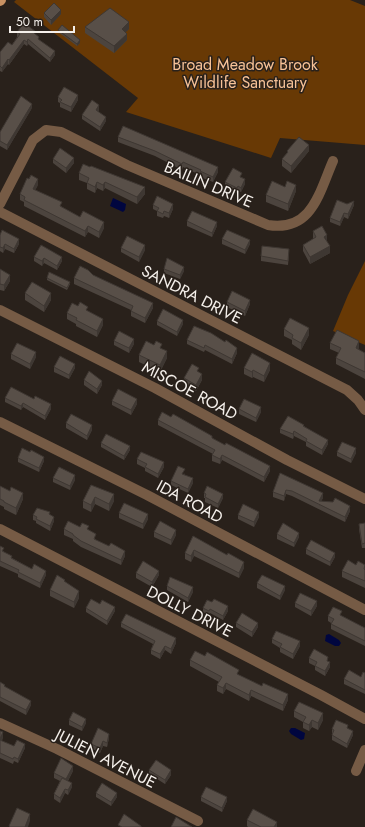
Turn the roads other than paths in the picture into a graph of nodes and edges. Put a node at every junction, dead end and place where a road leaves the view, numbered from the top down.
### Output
1 (333, 161) dead end
2 (0, 204) edge
3 (0, 212) edge
4 (0, 310) edge
5 (365, 410) edge
6 (0, 422) edge
7 (365, 499) edge
8 (0, 529) edge
9 (365, 610) edge
10 (365, 719) edge
11 (0, 723) edge
12 (365, 750) edge
13 (356, 771) dead end
14 (198, 821) dead end

1 - 2 street, BAILIN DRIVE
3 - 5 street, SANDRA DRIVE
4 - 7 street, MISCOE ROAD
6 - 9 street, IDA ROAD
8 - 10 street, DOLLY DRIVE
11 - 14 street, JULIEN AVENUE
12 - 13 street

